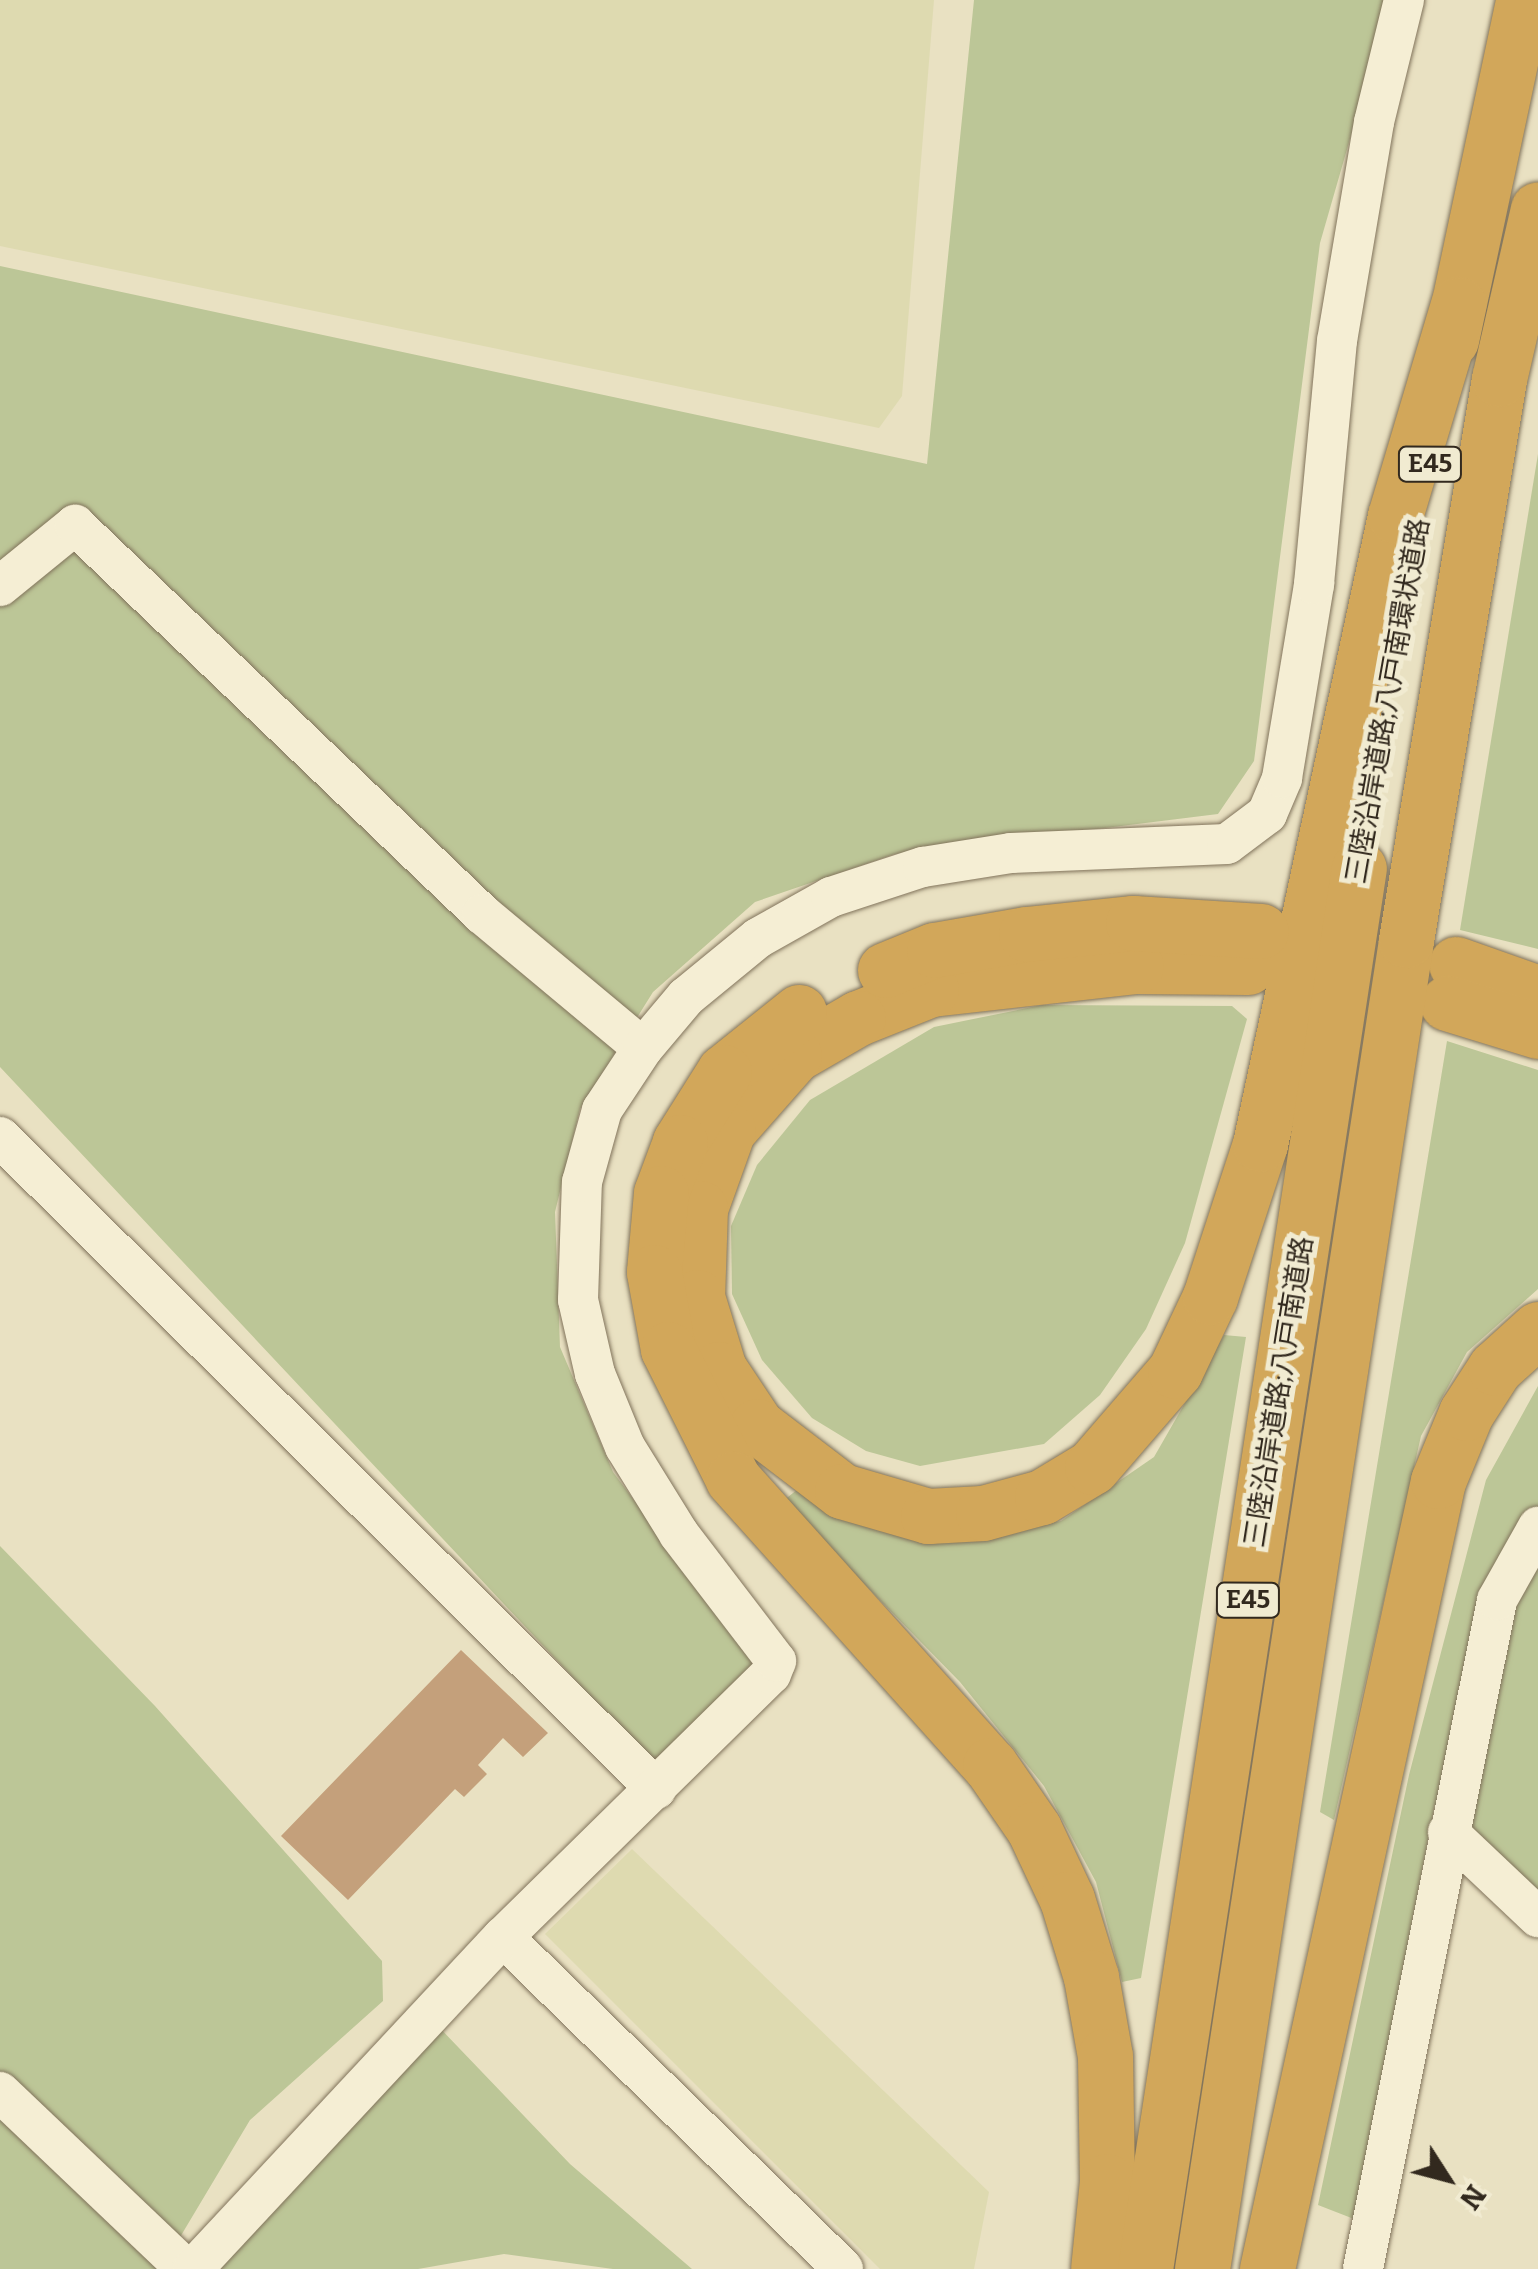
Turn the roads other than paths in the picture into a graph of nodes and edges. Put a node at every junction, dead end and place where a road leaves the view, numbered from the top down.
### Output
1 (1404, 0) edge
2 (1523, 0) edge
3 (1538, 209) edge
4 (1458, 304) junction
5 (0, 586) edge
6 (1348, 931) joint
7 (1406, 940) joint
8 (1538, 993) edge
9 (1538, 1031) edge
10 (643, 1048) junction
11 (0, 1137) edge
12 (1538, 1329) edge
13 (1538, 1527) edge
14 (656, 1789) junction
15 (1448, 1832) junction
16 (1538, 1917) edge
17 (503, 1938) junction
18 (0, 2092) edge
19 (190, 2269) edge
20 (842, 2269) edge
21 (1098, 2269) edge
22 (1145, 2269) edge
23 (1202, 2269) edge
24 (1268, 2269) edge
25 (1364, 2269) edge

1 - 10 street
2 - 4 highway, 三陸沿岸道路;八戸南環状道路 / E45
3 - 7 highway, 三陸沿岸道路;八戸南環状道路 / E45
4 - 6 highway, 三陸沿岸道路;八戸南環状道路 / E45
4 - 21 highway
5 - 10 street
6 - 22 highway, 三陸沿岸道路;八戸南道路 / E45
7 - 23 highway, 三陸沿岸道路;八戸南道路 / E45
8 - 9 highway
10 - 14 street
11 - 14 street
12 - 24 highway
13 - 15 street
14 - 17 street
15 - 16 street
15 - 25 street
17 - 19 street
17 - 20 street
18 - 19 street

